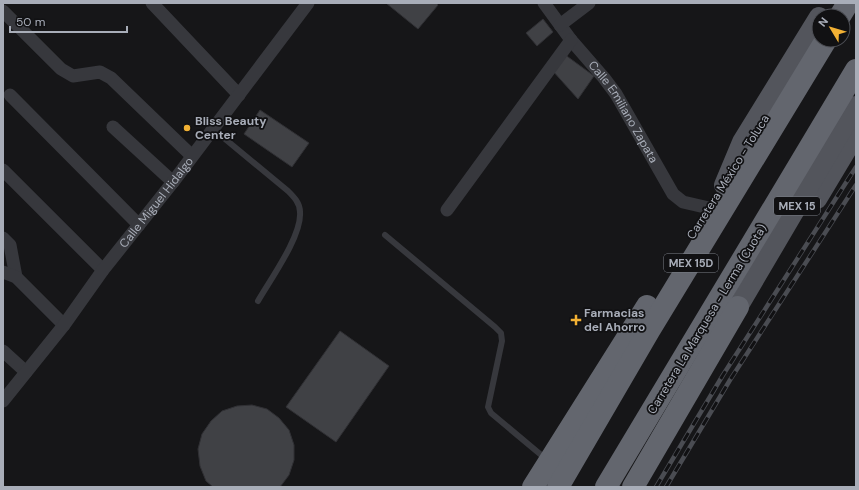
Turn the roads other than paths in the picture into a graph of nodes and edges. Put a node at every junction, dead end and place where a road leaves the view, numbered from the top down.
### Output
1 (152, 3) edge
2 (308, 3) edge
3 (544, 3) edge
4 (589, 3) edge
5 (3, 11) edge
6 (560, 26) junction
7 (811, 30) edge
8 (570, 40) junction
9 (811, 42) edge
10 (821, 48) edge
11 (856, 70) edge
12 (10, 95) dead end
13 (239, 95) junction
14 (856, 106) edge
15 (113, 127) dead end
16 (213, 129) junction
17 (856, 134) edge
18 (192, 156) junction
19 (3, 170) edge
20 (174, 182) junction
21 (724, 185) junction
22 (709, 208) junction
23 (447, 210) dead end
24 (139, 225) junction
25 (385, 235) dead end
26 (3, 238) edge
27 (103, 270) junction
28 (3, 272) edge
29 (16, 277) junction
30 (258, 301) dead end
31 (738, 307) junction
32 (64, 325) junction
33 (3, 351) edge
34 (26, 372) junction
35 (3, 401) edge
36 (549, 461) junction
37 (533, 487) edge
38 (558, 487) edge
39 (606, 487) edge
40 (633, 487) edge

1 - 13 street
2 - 13 street, Calle Miguel Hidalgo
3 - 6 street, Calle Emiliano Zapata
4 - 6 street
5 - 18 street
6 - 8 street, Calle Emiliano Zapata
7 - 21 main road
8 - 22 street, Calle Emiliano Zapata
8 - 23 street
9 - 21 main road, Carretera México - Toluca
10 - 38 highway, MEX 15D
11 - 39 highway, Carretera La Marquesa - Lerma (Cuota) / MEX 15D
12 - 24 street
13 - 16 street, Calle Miguel Hidalgo
14 - 31 main road, MEX 15
15 - 20 street
16 - 18 street, Calle Miguel Hidalgo
16 - 30 lane
17 - 31 main road
18 - 20 street, Calle Miguel Hidalgo
19 - 27 street
20 - 24 street, Calle Miguel Hidalgo
21 - 22 highway, Carretera México - Toluca
22 - 36 highway, Carretera México - Toluca
24 - 27 street, Calle Miguel Hidalgo
25 - 36 lane
26 - 29 street
27 - 32 street, Calle Miguel Hidalgo
28 - 29 street
29 - 32 street
31 - 40 highway, MEX 15
32 - 34 street, Calle Miguel Hidalgo
33 - 34 street
34 - 35 street, Calle Miguel Hidalgo
36 - 37 highway, Carretera México - Toluca

